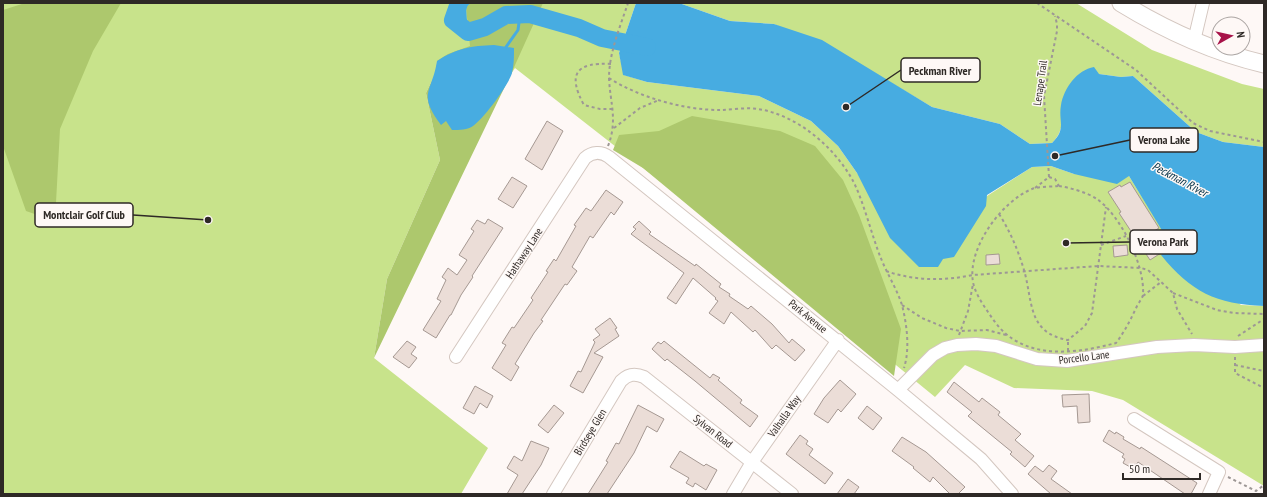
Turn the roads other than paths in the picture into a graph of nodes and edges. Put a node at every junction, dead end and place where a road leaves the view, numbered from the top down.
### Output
1 (1120, 3) edge
2 (1203, 3) edge
3 (1194, 41) junction
4 (1264, 64) edge
5 (600, 153) joint
6 (838, 340) junction
7 (1264, 344) edge
8 (456, 358) dead end
9 (631, 375) joint
10 (898, 390) junction
11 (1134, 419) dead end
12 (752, 462) junction
13 (553, 494) edge
14 (733, 494) edge
15 (792, 494) edge
16 (1012, 494) edge
17 (1210, 494) edge

1 - 3 main road
2 - 3 street
3 - 4 main road
5 - 6 street, Park Avenue
5 - 8 street, Hathaway Lane
6 - 10 street, Park Avenue
6 - 12 street, Valhalla Way
7 - 10 street, Porcello Lane
9 - 12 street, Sylvan Road
9 - 13 street, Birdseye Glen
10 - 16 street, Park Avenue
11 - 17 street
12 - 14 street, Valhalla Way
12 - 15 street, Sylvan Road

